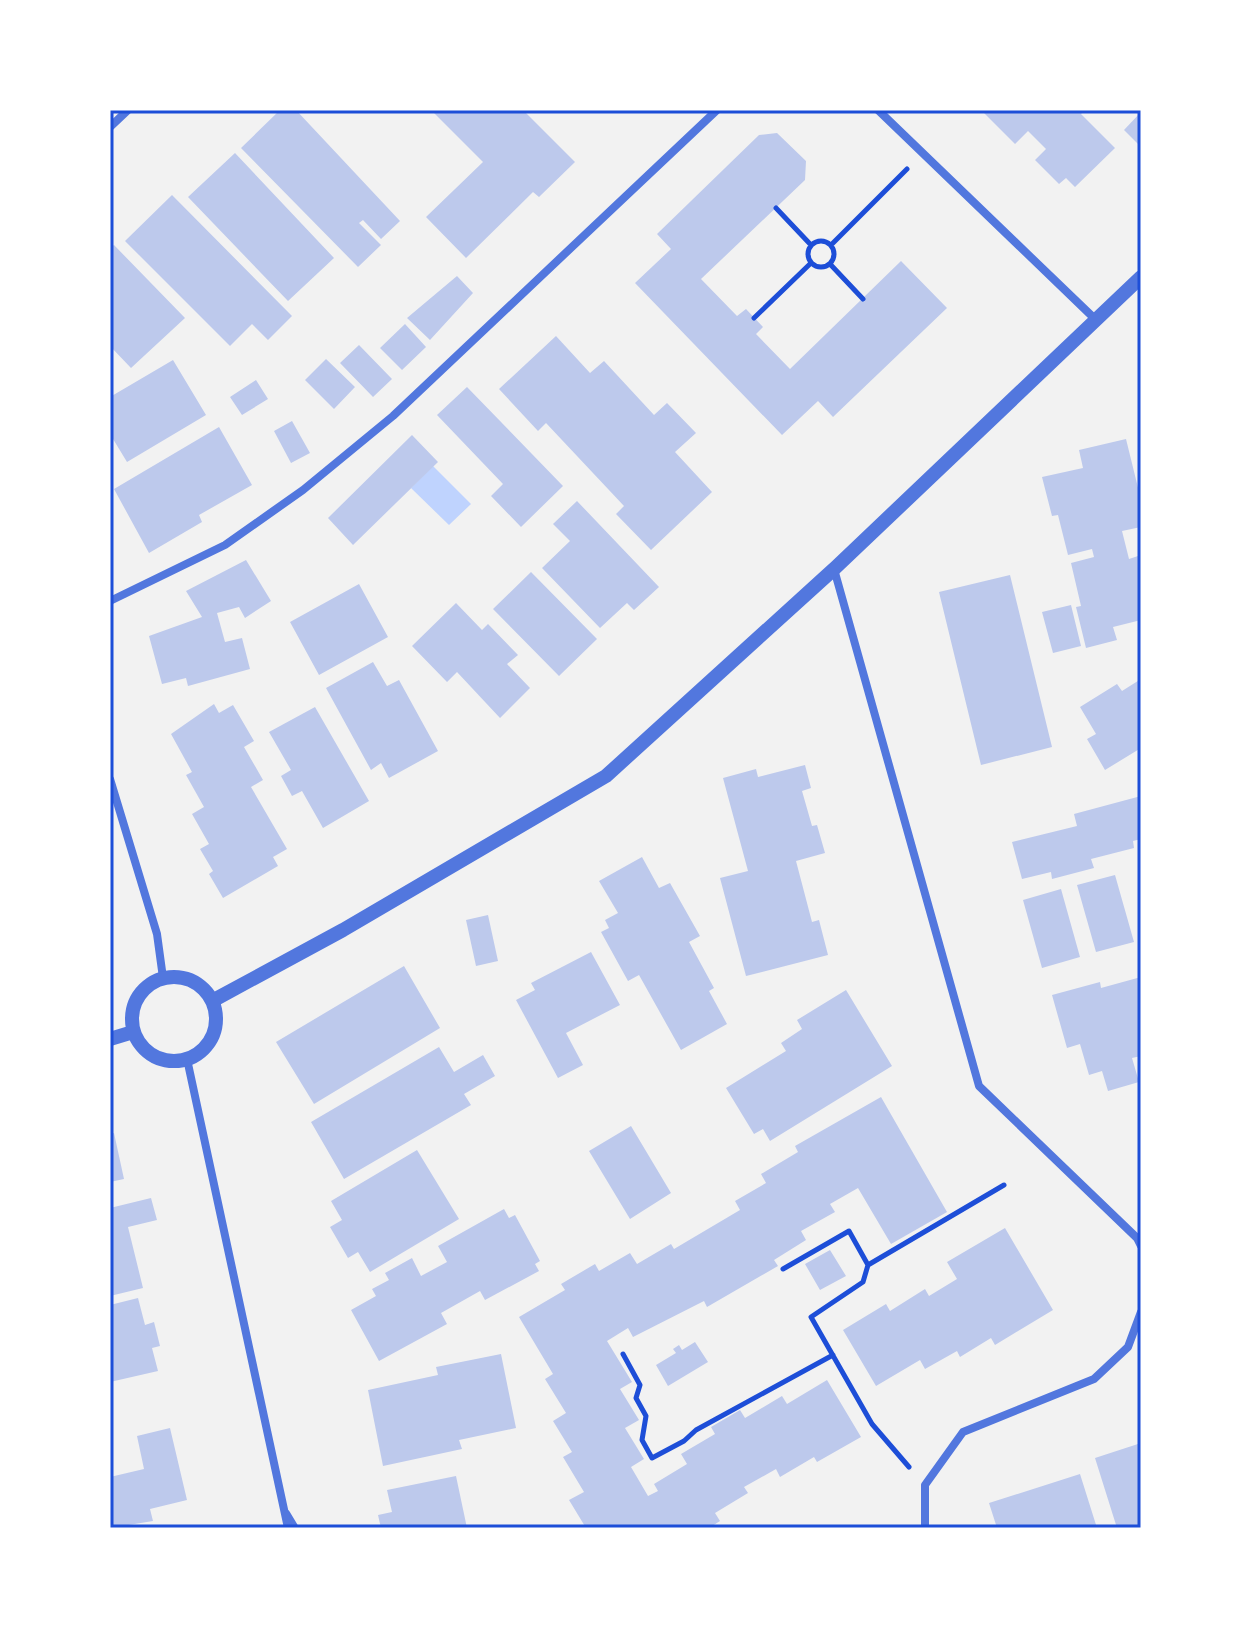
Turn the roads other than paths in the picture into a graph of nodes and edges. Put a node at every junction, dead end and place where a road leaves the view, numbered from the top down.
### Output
1 (128, 110) edge
2 (717, 110) edge
3 (878, 110) edge
4 (110, 127) edge
5 (1141, 277) edge
6 (1095, 319) junction
7 (834, 569) junction
8 (110, 601) edge
9 (110, 779) edge
10 (163, 978) junction
11 (212, 1001) junction
12 (133, 1032) junction
13 (110, 1039) edge
14 (187, 1059) junction
15 (1141, 1246) edge
16 (1141, 1312) edge
17 (287, 1513) junction
18 (288, 1528) edge
19 (296, 1528) edge
20 (925, 1528) edge

1 - 4 street
2 - 8 street
3 - 6 street
5 - 6 street
6 - 7 street
7 - 11 street
7 - 15 street
9 - 10 street
10 - 11 street
10 - 12 street
11 - 14 street
12 - 13 street
12 - 14 street
14 - 17 street
16 - 20 street
17 - 18 street
17 - 19 lane

